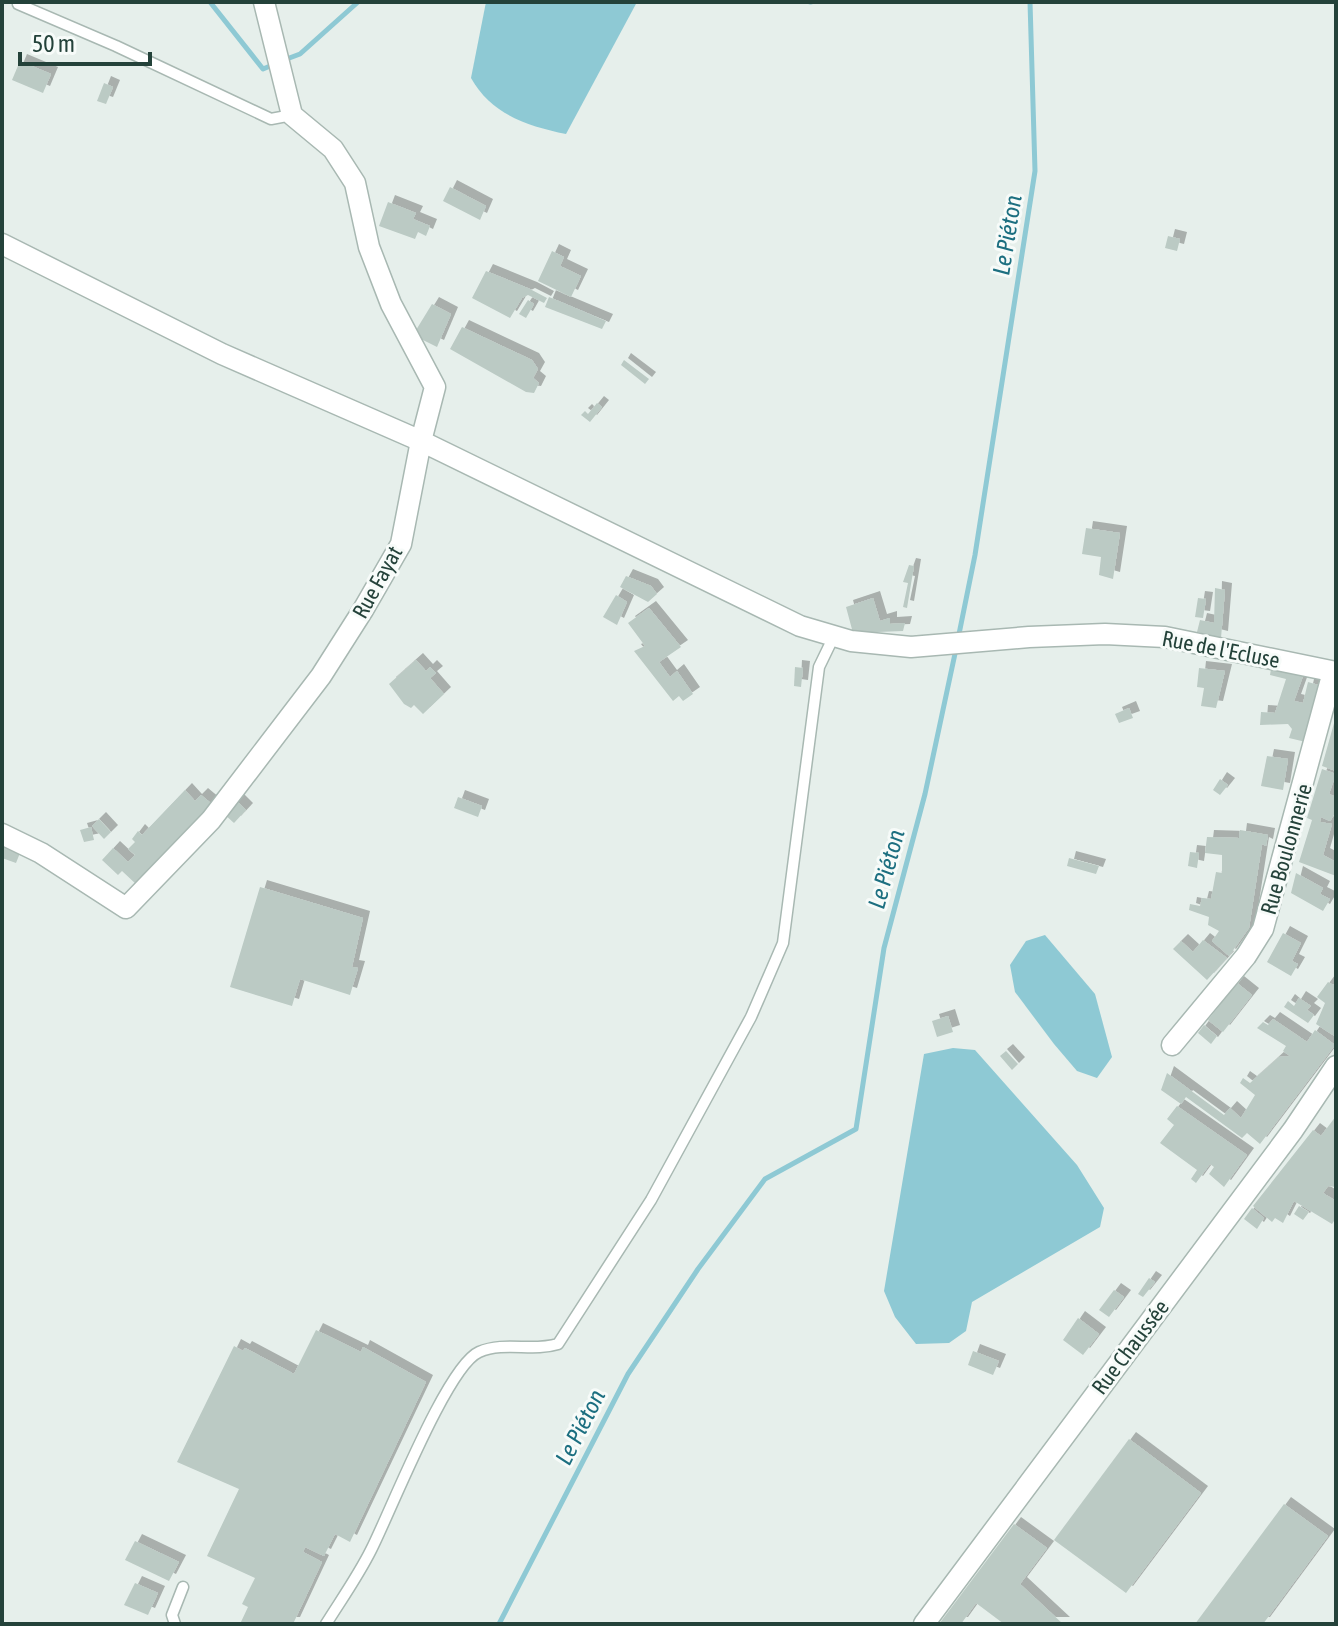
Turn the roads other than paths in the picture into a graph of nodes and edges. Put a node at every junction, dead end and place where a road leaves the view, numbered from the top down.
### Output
1 (264, 2) edge
2 (18, 4) dead end
3 (292, 115) junction
4 (2, 244) edge
5 (421, 441) junction
6 (834, 636) junction
7 (1335, 672) edge
8 (2, 834) edge
9 (1172, 1045) dead end
10 (1335, 1068) edge
11 (183, 1587) dead end
12 (175, 1624) edge
13 (326, 1624) edge
14 (924, 1624) edge

1 - 3 street
2 - 3 lane
3 - 5 street
4 - 5 street
5 - 6 street
5 - 8 street, Rue Fayat
6 - 7 street, Rue de l'Ecluse
6 - 13 lane
7 - 9 street, Rue Boulonnerie
10 - 14 street, Rue Chaussée
11 - 12 lane

